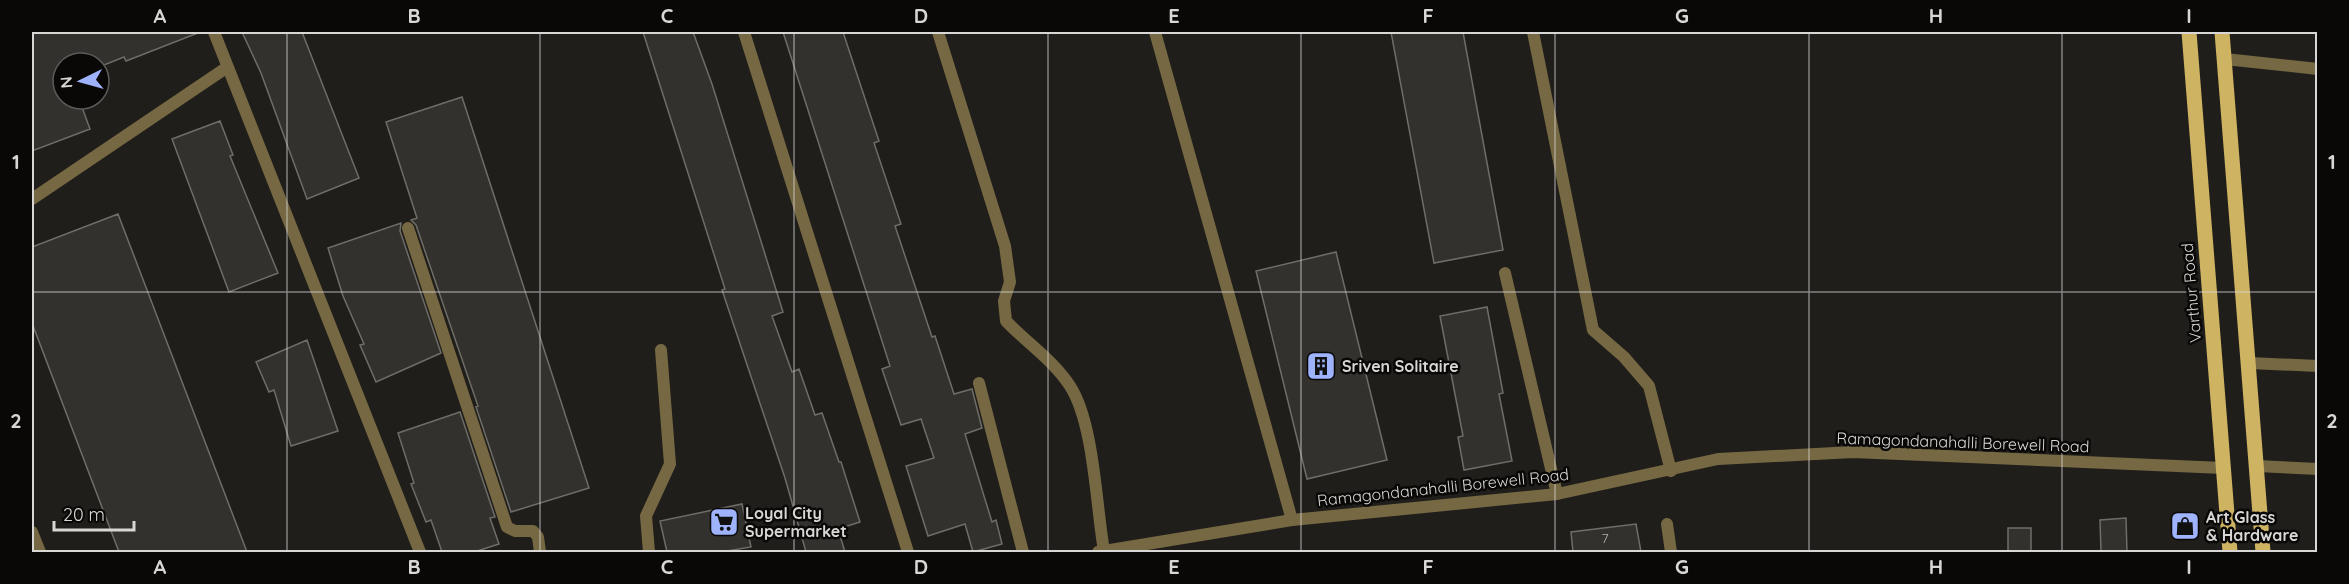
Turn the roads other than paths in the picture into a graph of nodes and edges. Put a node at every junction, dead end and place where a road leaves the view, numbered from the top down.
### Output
1 (214, 32) edge
2 (744, 32) edge
3 (938, 32) edge
4 (1155, 32) edge
5 (1533, 32) edge
6 (2189, 32) edge
7 (2222, 32) edge
8 (2225, 59) junction
9 (226, 68) junction
10 (2318, 69) edge
11 (32, 199) edge
12 (408, 228) dead end
13 (1505, 273) dead end
14 (661, 350) dead end
15 (2249, 363) junction
16 (2318, 366) edge
17 (979, 383) dead end
18 (2257, 466) junction
19 (2223, 468) junction
20 (2318, 469) edge
21 (1671, 471) junction
22 (1557, 494) junction
23 (1292, 520) junction
24 (1667, 524) dead end
25 (32, 531) edge
26 (1127, 550) edge
27 (39, 552) edge
28 (420, 552) edge
29 (540, 552) edge
30 (649, 552) edge
31 (908, 552) edge
32 (1023, 552) edge
33 (1101, 552) edge
34 (1671, 552) edge
35 (2230, 552) edge
36 (2264, 552) edge

1 - 9 street
2 - 31 street
3 - 33 street
4 - 23 street
5 - 21 street
6 - 19 main road, Varthur Road
7 - 8 main road
8 - 10 street
8 - 15 main road
9 - 11 street
9 - 28 street
12 - 29 street
13 - 22 street
14 - 30 street
15 - 16 street
15 - 18 main road
17 - 32 street
18 - 20 street
18 - 36 main road
19 - 21 street, Ramagondanahalli Borewell Road
19 - 35 main road, Varthur Road
21 - 22 street, Ramagondanahalli Borewell Road
22 - 23 street, Ramagondanahalli Borewell Road
23 - 26 street, Ramagondanahalli Borewell Road
24 - 34 street
25 - 27 street
26 - 33 street, Ramagondanahalli Borewell Road

